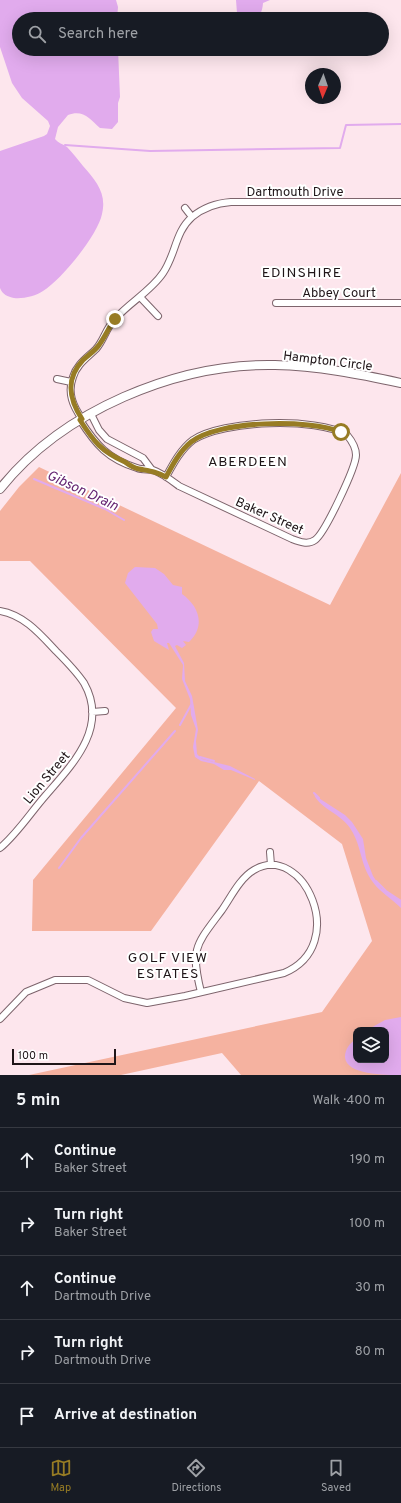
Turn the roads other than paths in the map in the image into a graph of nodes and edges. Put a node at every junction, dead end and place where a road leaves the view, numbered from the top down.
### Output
1 (401, 202) edge
2 (185, 208) dead end
3 (192, 217) junction
4 (140, 297) junction
5 (276, 303) dead end
6 (401, 303) edge
7 (158, 316) dead end
8 (58, 379) dead end
9 (71, 382) junction
10 (401, 383) edge
11 (91, 414) junction
12 (81, 420) junction
13 (115, 445) junction
14 (109, 455) junction
15 (152, 470) junction
16 (166, 477) junction
17 (0, 489) edge
18 (0, 611) edge
19 (105, 711) dead end
20 (92, 712) junction
21 (0, 848) edge
22 (270, 852) dead end
23 (271, 865) junction
24 (200, 992) junction
25 (0, 1019) edge

1 - 3 street, Dartmouth Drive
2 - 3 street
3 - 4 street, Dartmouth Drive
4 - 7 street
4 - 9 street, Dartmouth Drive
5 - 6 street, Abbey Court
8 - 9 street
9 - 12 street
10 - 11 street, Hampton Circle
11 - 12 street, Hampton Circle
11 - 13 street, Baker Street
12 - 14 street, Baker Street
12 - 17 street, Hampton Circle
13 - 14 street
13 - 15 street, Baker Street
14 - 15 street, Baker Street
15 - 16 street, Baker Street
16 - 16 street, Baker Street
18 - 20 street, Lion Street
19 - 20 street
20 - 21 street, Lion Street
22 - 23 street
23 - 24 street
23 - 24 street
24 - 25 street

